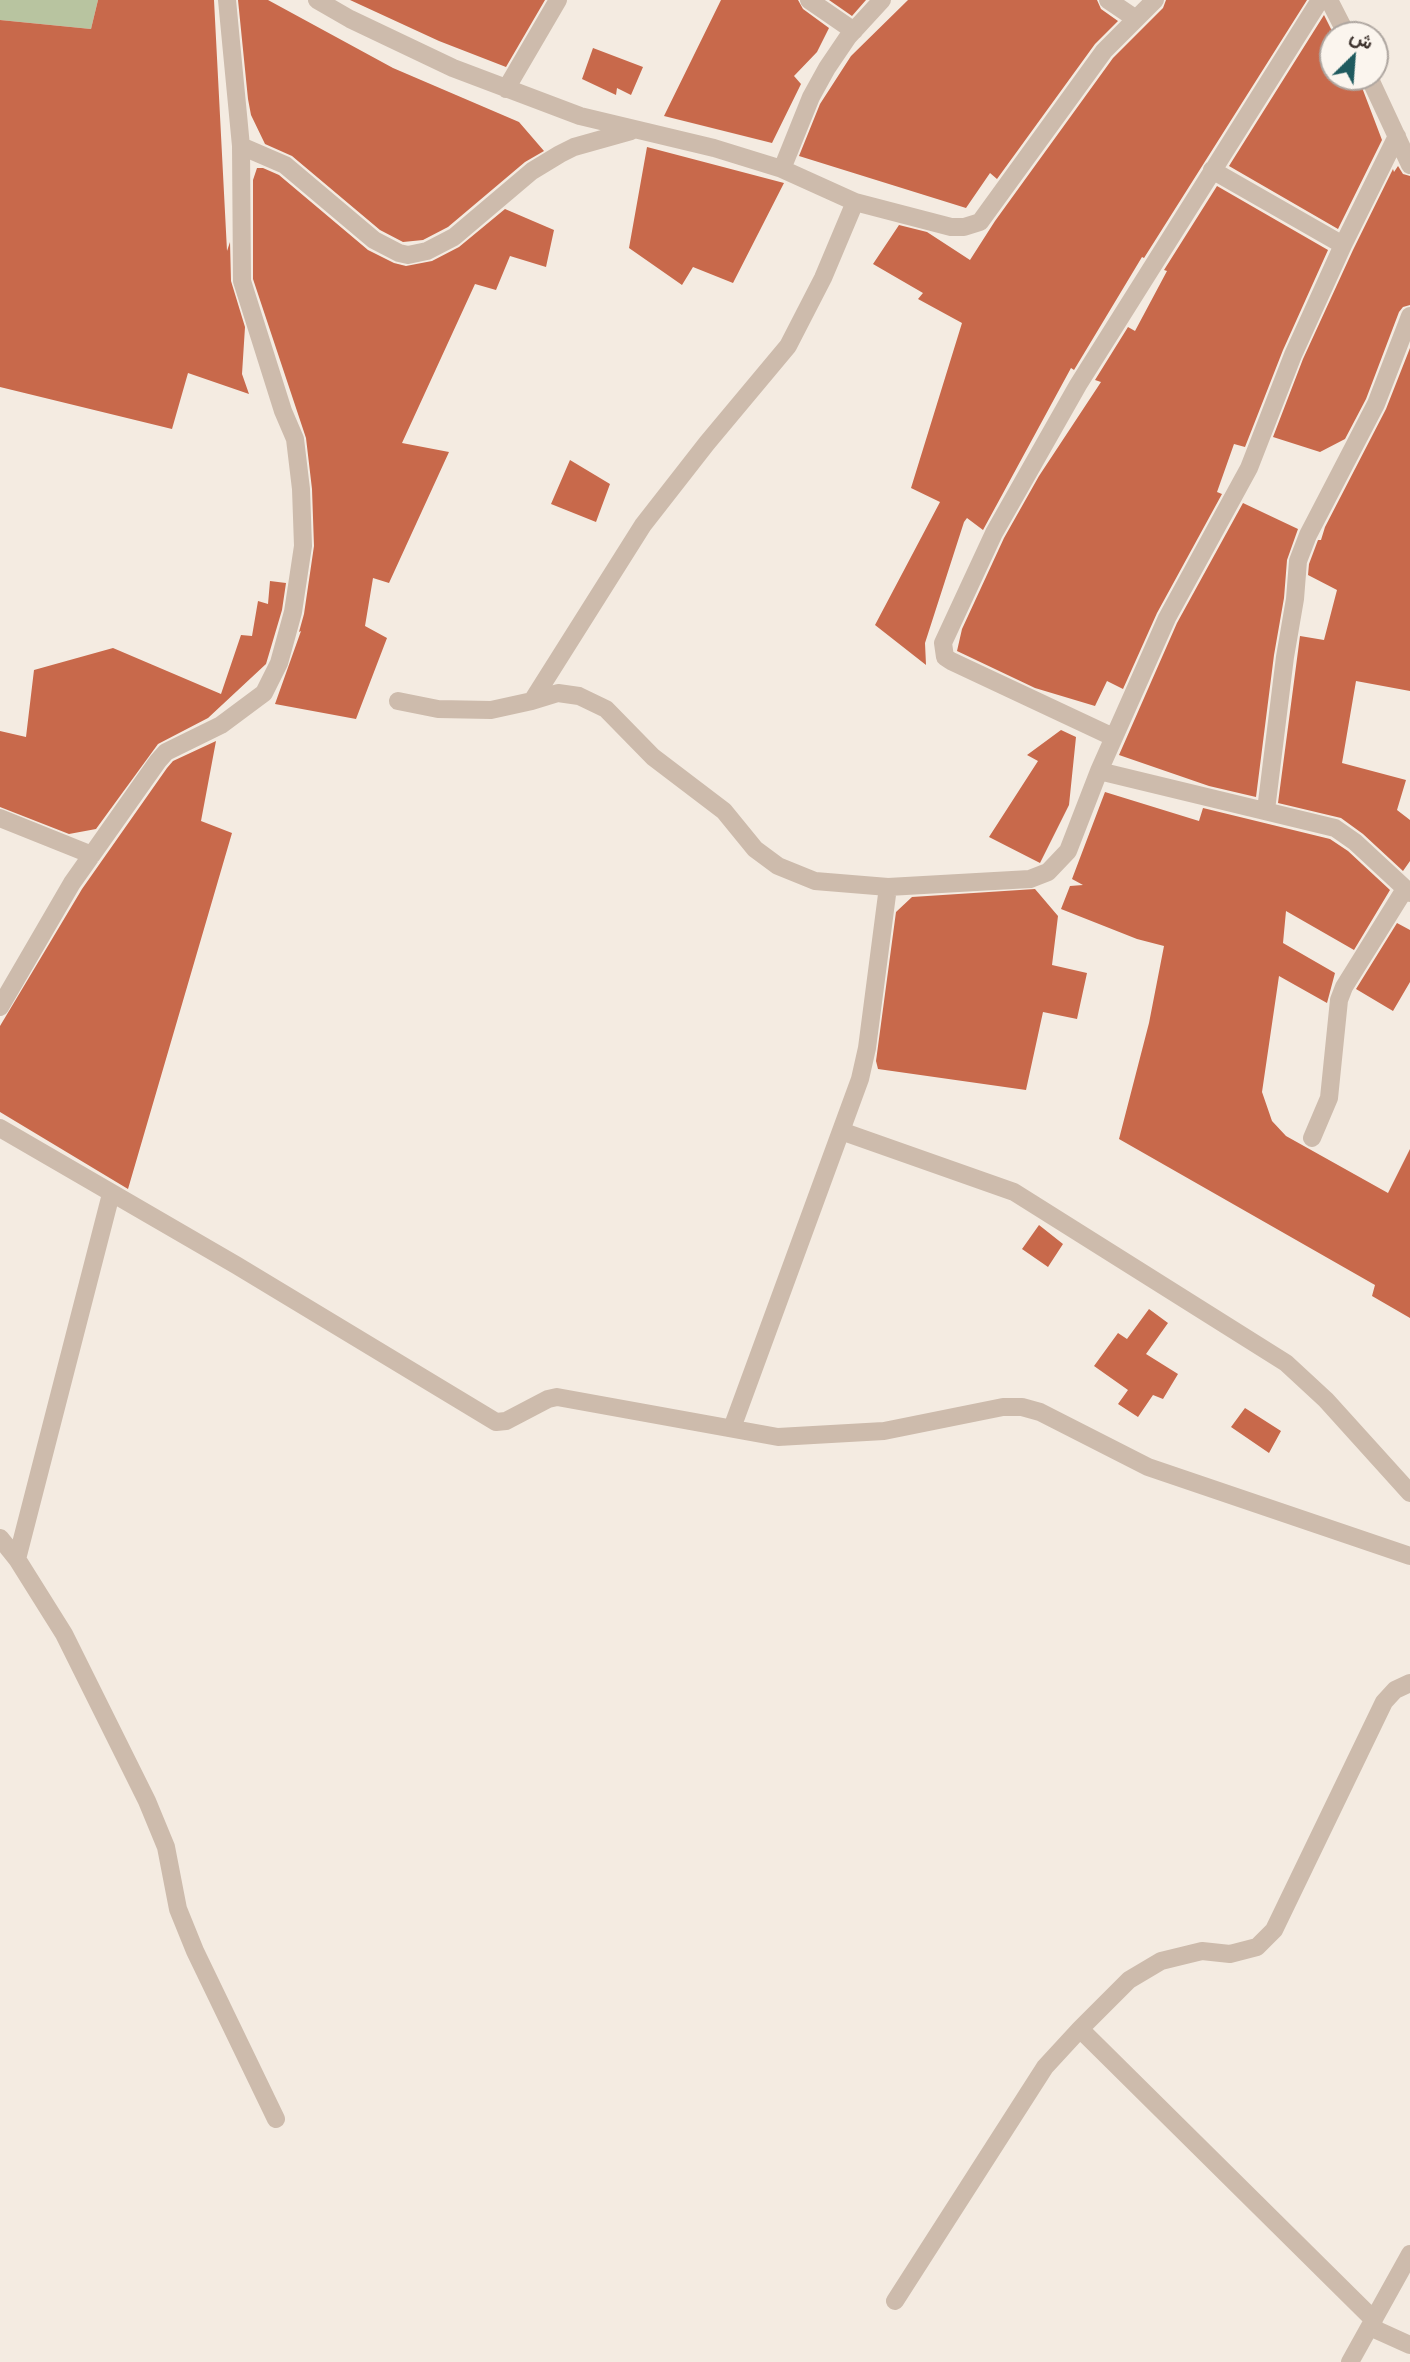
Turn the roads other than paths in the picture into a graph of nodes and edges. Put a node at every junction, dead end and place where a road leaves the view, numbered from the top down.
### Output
1 (227, 0) edge
2 (317, 0) edge
3 (558, 0) edge
4 (809, 0) edge
5 (882, 0) edge
6 (1108, 0) edge
7 (1156, 0) edge
8 (1320, 0) edge
9 (1329, 0) edge
10 (1136, 19) junction
11 (1340, 21) edge
12 (854, 31) junction
13 (506, 89) junction
14 (1376, 91) edge
15 (636, 130) junction
16 (1397, 136) junction
17 (241, 146) junction
18 (1410, 165) edge
19 (782, 169) junction
20 (1212, 170) junction
21 (855, 202) junction
22 (1343, 245) junction
23 (1410, 316) edge
24 (398, 701) dead end
25 (532, 701) junction
26 (1113, 737) junction
27 (1098, 771) junction
28 (1266, 810) junction
29 (0, 818) edge
30 (92, 855) junction
31 (888, 887) junction
32 (1408, 891) edge
33 (0, 1007) edge
34 (0, 1128) edge
35 (841, 1131) junction
36 (1312, 1138) dead end
37 (111, 1194) junction
38 (732, 1427) junction
39 (1410, 1493) edge
40 (0, 1538) edge
41 (1410, 1556) edge
42 (17, 1559) junction
43 (1410, 1683) edge
44 (1080, 2029) junction
45 (276, 2119) dead end
46 (1410, 2254) edge
47 (895, 2301) dead end
48 (1372, 2324) junction
49 (1410, 2345) edge
50 (1350, 2362) edge

1 - 17 street
2 - 13 street
3 - 13 street
4 - 12 street
5 - 12 street
6 - 10 street
7 - 10 street
8 - 20 street
9 - 11 street
10 - 21 street
12 - 19 street
13 - 15 street
14 - 16 street
15 - 17 street
15 - 19 street
16 - 18 street
16 - 22 street
17 - 30 street
19 - 21 street
20 - 22 street
20 - 26 street
21 - 25 street
22 - 26 street
23 - 28 street
24 - 25 street
25 - 31 street
26 - 27 street
27 - 28 street
27 - 31 street
28 - 32 street
29 - 30 street
30 - 33 street
31 - 35 street
32 - 36 street
34 - 37 street
35 - 38 street
35 - 39 street
37 - 38 street
37 - 42 street
38 - 41 street
40 - 42 street
42 - 45 street
43 - 44 street
44 - 47 street
44 - 48 street
46 - 48 street
48 - 49 street
48 - 50 street

